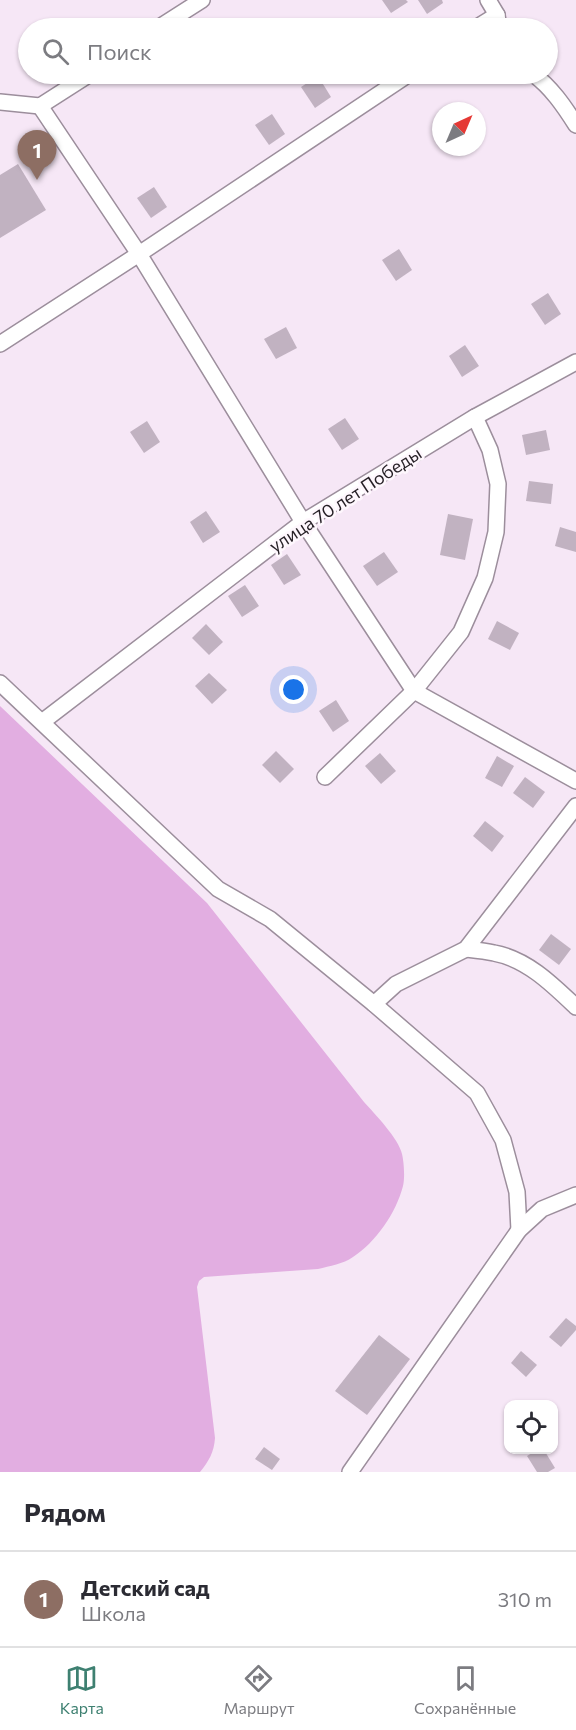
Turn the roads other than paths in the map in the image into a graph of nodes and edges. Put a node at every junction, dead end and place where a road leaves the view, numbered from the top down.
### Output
1 (202, 0) edge
2 (488, 0) edge
3 (174, 18) edge
4 (496, 18) edge
5 (74, 84) edge
6 (394, 84) edge
7 (546, 84) edge
8 (0, 102) edge
9 (40, 106) junction
10 (576, 125) edge
11 (139, 254) junction
12 (0, 344) edge
13 (576, 362) edge
14 (475, 417) junction
15 (303, 522) junction
16 (0, 683) edge
17 (414, 691) junction
18 (42, 722) junction
19 (325, 777) dead end
20 (576, 781) edge
21 (576, 806) edge
22 (466, 949) junction
23 (374, 1004) junction
24 (576, 1007) edge
25 (574, 1198) edge
26 (519, 1230) junction
27 (350, 1472) edge

1 - 3 street
2 - 4 street
5 - 9 street
6 - 11 street
7 - 10 street
8 - 9 street
9 - 11 street
11 - 12 street
11 - 15 street
13 - 14 street, улица 70 лет Победы
14 - 15 street, улица 70 лет Победы
14 - 17 street
15 - 17 street
15 - 18 street, улица 70 лет Победы
16 - 18 street
17 - 19 street
17 - 20 street
18 - 23 street
21 - 22 street
22 - 23 street
22 - 24 street
23 - 26 street
25 - 26 street
26 - 27 street

